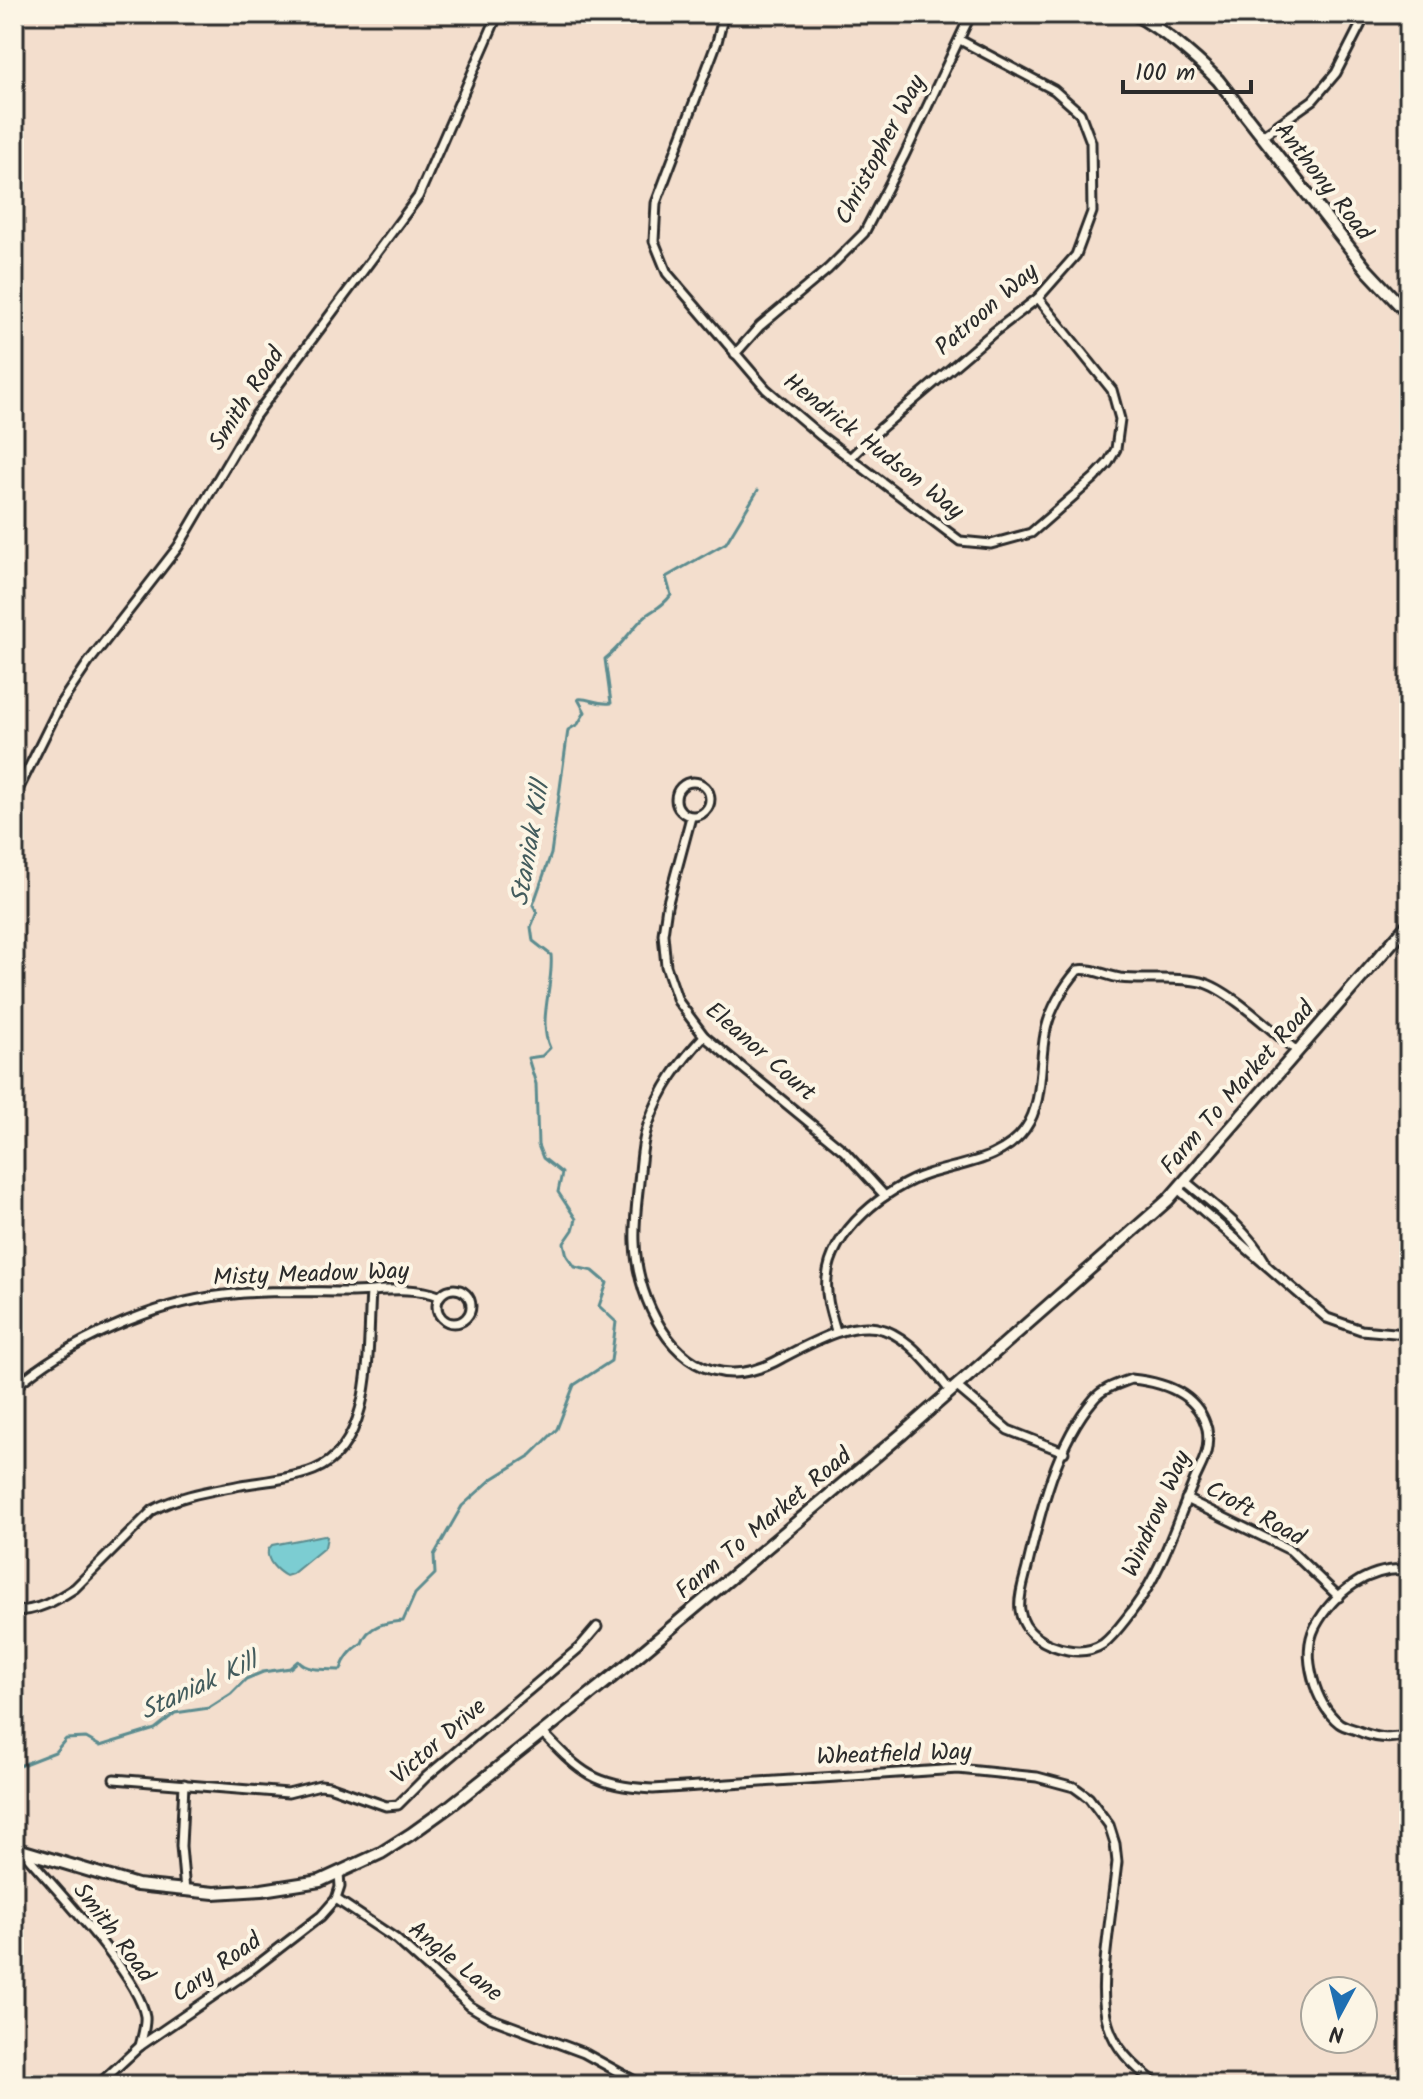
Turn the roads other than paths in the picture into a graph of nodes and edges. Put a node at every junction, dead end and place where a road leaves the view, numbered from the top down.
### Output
1 (498, 14) edge
2 (724, 14) edge
3 (971, 14) edge
4 (1134, 14) edge
5 (1366, 14) edge
6 (960, 40) junction
7 (1262, 136) junction
8 (1038, 298) junction
9 (1409, 315) edge
10 (735, 354) junction
11 (850, 458) junction
12 (14, 798) edge
13 (691, 817) junction
14 (1409, 923) edge
15 (704, 1036) junction
16 (1297, 1051) junction
17 (1181, 1185) junction
18 (885, 1196) junction
19 (371, 1292) junction
20 (1409, 1295) edge
21 (439, 1296) junction
22 (836, 1331) junction
23 (1406, 1334) junction
24 (1409, 1366) edge
25 (14, 1388) edge
26 (953, 1389) junction
27 (1064, 1452) junction
28 (1186, 1499) junction
29 (1409, 1570) edge
30 (1339, 1597) junction
31 (14, 1611) edge
32 (597, 1627) dead end
33 (542, 1732) junction
34 (1409, 1735) edge
35 (114, 1779) dead end
36 (184, 1784) junction
37 (19, 1850) edge
38 (339, 1873) junction
39 (185, 1891) junction
40 (336, 1899) junction
41 (140, 2046) junction
42 (98, 2085) edge
43 (642, 2085) edge
44 (1159, 2085) edge

1 - 12 street, Smith Road
2 - 10 street, Hendrick Hudson Way
3 - 6 street, Christopher Way
4 - 7 street, Anthony Road
5 - 7 street
6 - 8 street, Patroon Way
6 - 10 street, Christopher Way
7 - 9 street, Anthony Road
8 - 11 street, Patroon Way
8 - 11 street, Hendrick Hudson Way
10 - 11 street, Hendrick Hudson Way
13 - 13 street, Eleanor Court
13 - 15 street, Eleanor Court
14 - 16 street, Farm To Market Road
15 - 18 street, Eleanor Court
15 - 22 street
16 - 17 street, Farm To Market Road
16 - 18 street
17 - 23 street
17 - 26 street, Farm To Market Road
18 - 22 street
19 - 21 street, Misty Meadow Way
19 - 25 street, Misty Meadow Way
19 - 31 street
20 - 23 street
21 - 21 street, Misty Meadow Way
22 - 26 street
23 - 24 street
26 - 27 street
26 - 33 street, Farm To Market Road
27 - 28 street, Windrow Way
27 - 28 street, Windrow Way
28 - 30 street, Croft Road
29 - 30 street
30 - 34 street
32 - 36 street, Victor Drive
33 - 38 street, Farm To Market Road
33 - 44 street, Wheatfield Way
35 - 36 street, Victor Drive
36 - 39 street
37 - 39 street, Farm To Market Road
37 - 41 street, Smith Road
38 - 39 street, Farm To Market Road
38 - 40 street
40 - 41 street, Cary Road
40 - 43 street, Angle Lane
41 - 42 street, Cary Road

